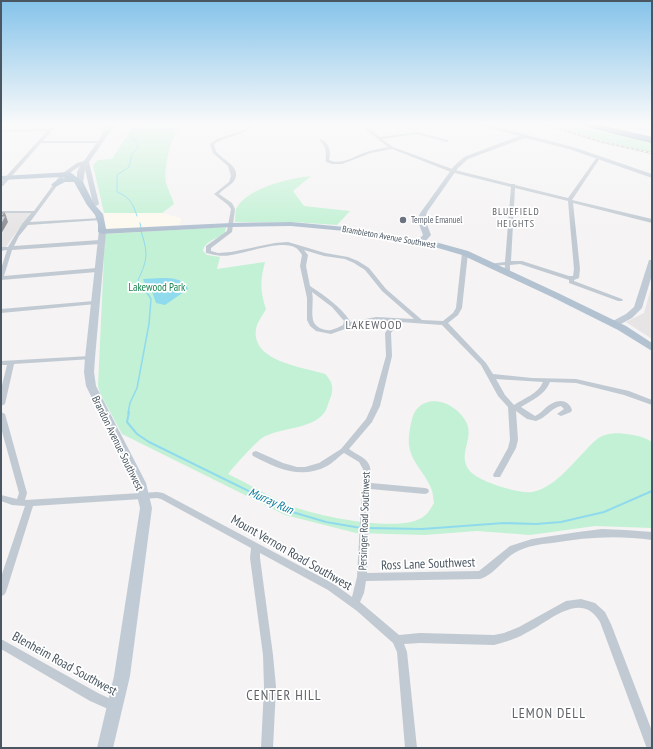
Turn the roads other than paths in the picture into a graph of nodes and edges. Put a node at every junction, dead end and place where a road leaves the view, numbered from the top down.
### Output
1 (22, 160) edge
2 (224, 160) edge
3 (328, 160) edge
4 (348, 160) edge
5 (424, 160) edge
6 (465, 160) edge
7 (597, 160) edge
8 (603, 160) edge
9 (86, 162) junction
10 (453, 171) junction
11 (63, 175) junction
12 (4, 177) edge
13 (650, 177) edge
14 (80, 181) junction
15 (1, 185) edge
16 (55, 185) junction
17 (513, 185) junction
18 (570, 199) junction
19 (96, 206) junction
20 (1, 212) edge
21 (34, 212) junction
22 (101, 219) junction
23 (652, 221) edge
24 (25, 224) junction
25 (231, 225) junction
26 (102, 232) junction
27 (100, 242) junction
28 (420, 242) junction
29 (298, 247) junction
30 (1, 249) edge
31 (10, 249) junction
32 (465, 253) junction
33 (652, 262) edge
34 (507, 263) junction
35 (491, 265) junction
36 (97, 270) junction
37 (507, 273) junction
38 (1, 278) edge
39 (572, 278) junction
40 (308, 286) junction
41 (620, 300) dead end
42 (94, 303) junction
43 (1, 310) edge
44 (398, 320) junction
45 (420, 321) junction
46 (444, 323) junction
47 (614, 324) junction
48 (346, 326) junction
49 (652, 348) edge
50 (90, 358) junction
51 (11, 362) junction
52 (1, 363) edge
53 (491, 376) junction
54 (547, 380) junction
55 (652, 403) edge
56 (1, 404) edge
57 (513, 408) junction
58 (1, 414) edge
59 (561, 414) dead end
60 (345, 450) junction
61 (256, 454) dead end
62 (498, 475) dead end
63 (366, 486) junction
64 (425, 491) dead end
65 (144, 496) junction
66 (1, 498) edge
67 (25, 502) junction
68 (652, 536) edge
69 (256, 546) junction
70 (362, 577) junction
71 (1, 592) edge
72 (354, 604) junction
73 (396, 640) junction
74 (1, 644) edge
75 (116, 707) junction
76 (652, 746) edge
77 (105, 748) edge
78 (267, 748) edge
79 (411, 748) edge

1 - 12 street
2 - 25 street
3 - 4 street
5 - 10 street
6 - 10 main road
7 - 18 street
8 - 13 main road
9 - 11 main road
9 - 14 main road
9 - 19 main road, Brandon Avenue Southwest
10 - 17 street
10 - 28 main road
11 - 12 main road
11 - 14 main road
11 - 16 street
12 - 15 street
14 - 16 main road
14 - 19 main road, Brandon Avenue Southwest
16 - 21 street
17 - 18 street
17 - 34 street
18 - 23 street
18 - 39 street
19 - 22 main road, Brandon Avenue Southwest
20 - 21 street
21 - 24 street
22 - 24 street
22 - 26 main road, Brandon Avenue Southwest
24 - 31 street
25 - 26 main road, Brambleton Avenue Southwest
25 - 28 main road, Brambleton Avenue Southwest
25 - 29 street
26 - 27 main road, Brandon Avenue Southwest
27 - 31 street
27 - 36 main road, Brandon Avenue Southwest
28 - 32 main road, Brambleton Avenue Southwest
29 - 40 street
29 - 45 street
30 - 31 street
31 - 38 street
32 - 35 main road, Brambleton Avenue Southwest
32 - 46 street
33 - 47 main road
34 - 35 street
34 - 37 street
34 - 39 street
35 - 37 main road, Brambleton Avenue Southwest
36 - 38 street
36 - 42 main road, Brandon Avenue Southwest
37 - 47 main road, Brambleton Avenue Southwest
39 - 41 street
40 - 48 street
40 - 48 street
42 - 43 street
42 - 50 main road, Brandon Avenue Southwest
44 - 45 street
44 - 48 street
44 - 60 street
45 - 46 street
46 - 53 street
47 - 49 main road, Brambleton Avenue Southwest
50 - 51 street
50 - 65 main road, Brandon Avenue Southwest
51 - 52 street
51 - 56 street
53 - 54 street
53 - 57 street
54 - 55 street
54 - 57 street
57 - 59 street
57 - 62 street
58 - 67 street
60 - 61 street
60 - 63 street, Persinger Road Southwest
63 - 64 street
63 - 70 street, Persinger Road Southwest
65 - 67 street, Mount Vernon Road Southwest
65 - 69 street, Mount Vernon Road Southwest
65 - 75 main road, Brandon Avenue Southwest
66 - 67 street, Mount Vernon Road Southwest
67 - 71 street
68 - 70 street, Ross Lane Southwest
69 - 72 street, Mount Vernon Road Southwest
69 - 78 street
70 - 72 street, Persinger Road Southwest
72 - 73 street, Mount Vernon Road Southwest
73 - 76 street
73 - 79 street
74 - 75 street, Blenheim Road Southwest
75 - 77 main road, Brandon Avenue Southwest

